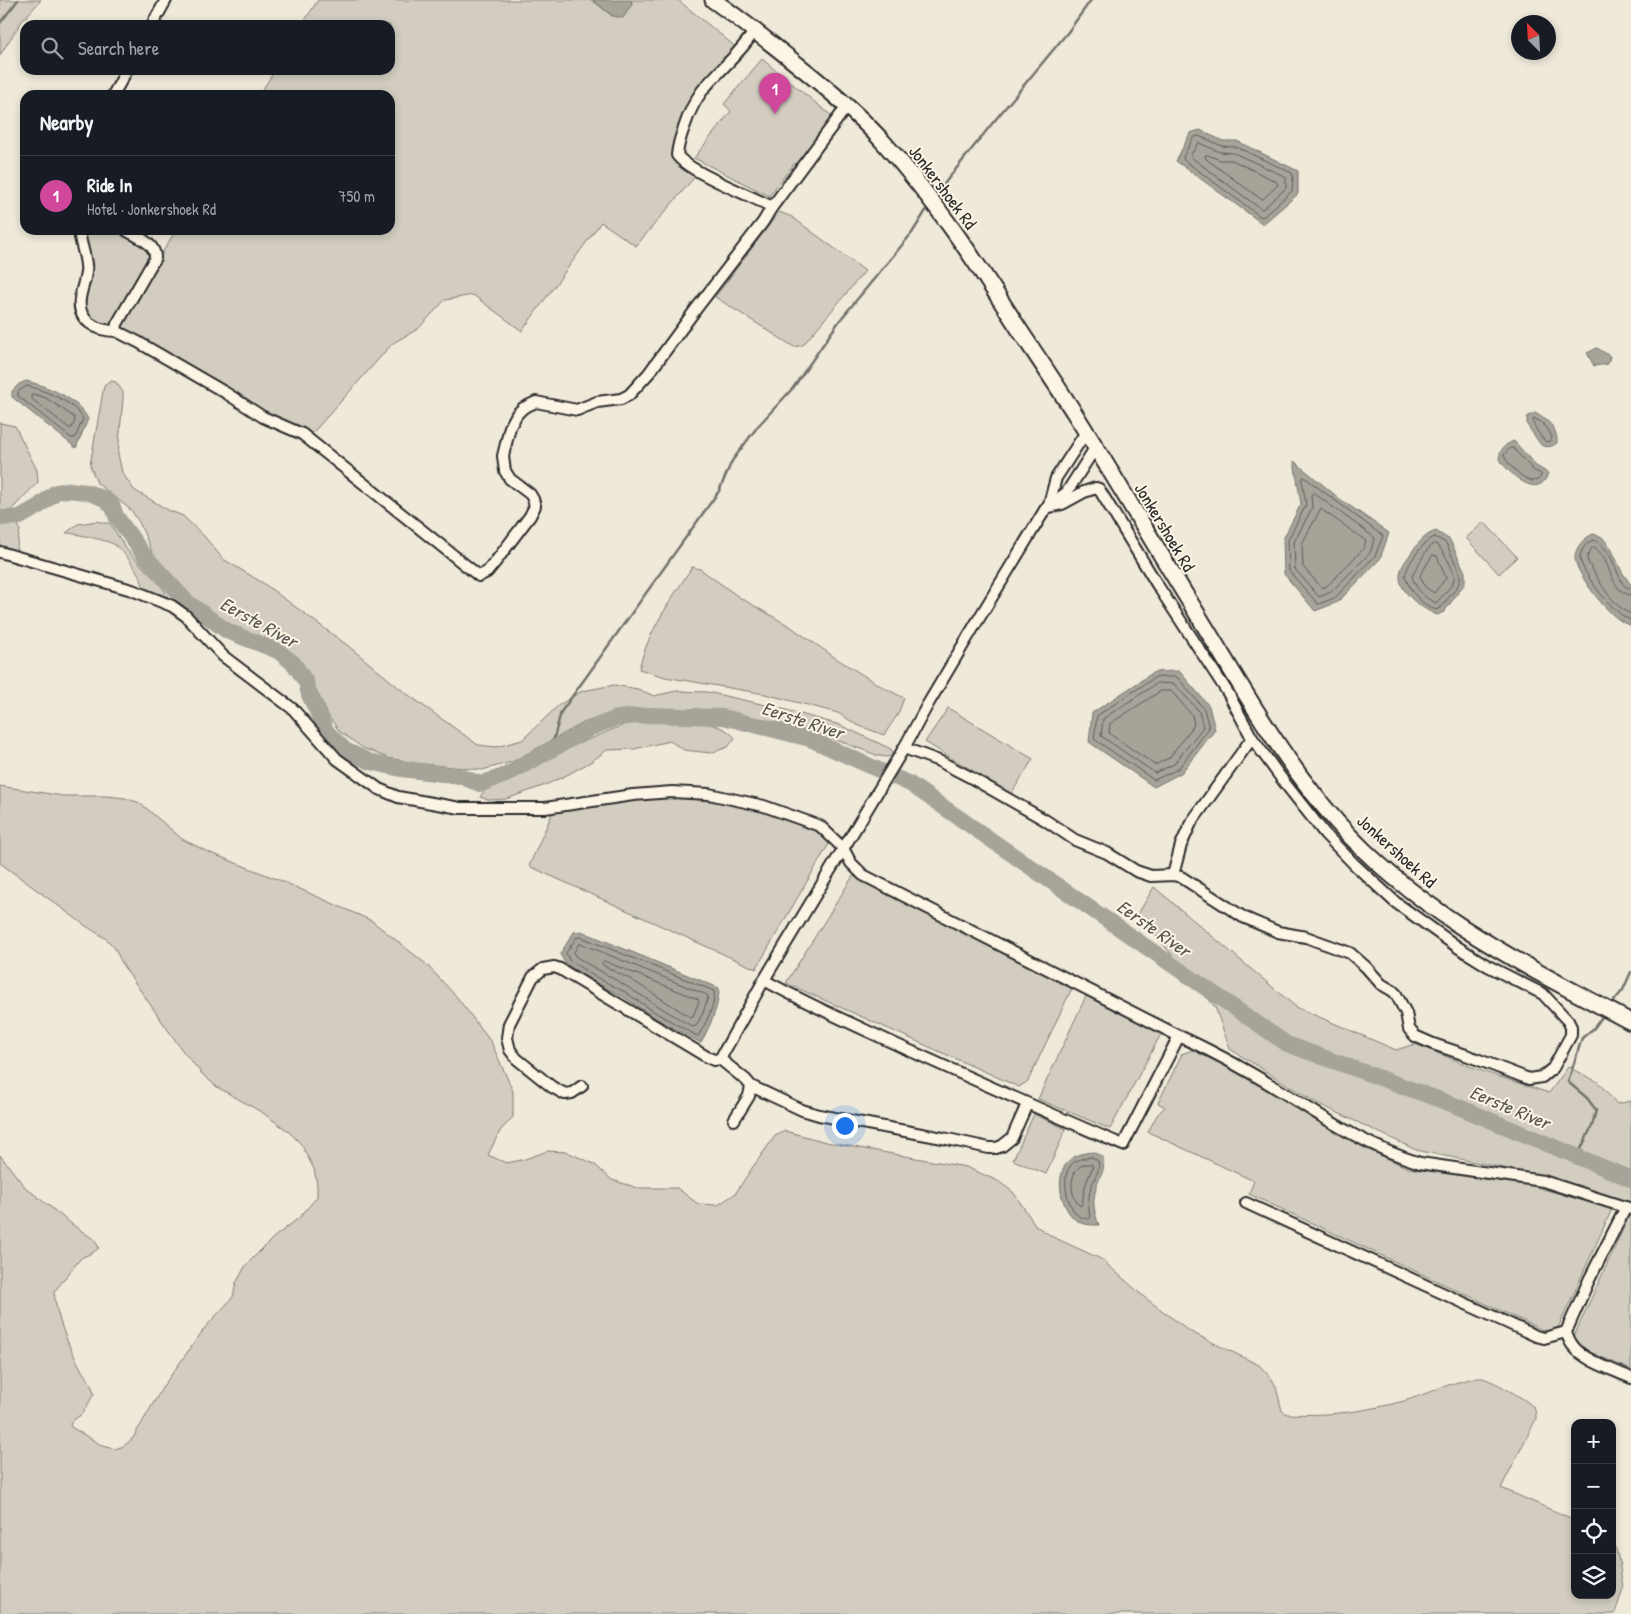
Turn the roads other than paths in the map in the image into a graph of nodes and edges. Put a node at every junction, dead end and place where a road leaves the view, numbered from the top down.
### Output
1 (166, 0) edge
2 (713, 0) edge
3 (155, 20) edge
4 (756, 30) junction
5 (124, 75) edge
6 (116, 90) edge
7 (848, 107) junction
8 (772, 207) junction
9 (79, 235) edge
10 (134, 235) edge
11 (116, 331) junction
12 (1086, 432) junction
13 (1095, 448) junction
14 (1048, 506) junction
15 (0, 552) edge
16 (1252, 738) junction
17 (904, 748) junction
18 (843, 848) junction
19 (1173, 875) junction
20 (764, 980) junction
21 (1631, 1022) edge
22 (1179, 1036) junction
23 (720, 1059) junction
24 (582, 1086) dead end
25 (751, 1086) junction
26 (1027, 1104) junction
27 (734, 1120) dead end
28 (1246, 1203) dead end
29 (1629, 1208) edge
30 (1566, 1332) junction
31 (1631, 1378) edge

1 - 3 street
2 - 4 street, Jonkershoek Rd
4 - 7 street, Jonkershoek Rd
4 - 8 street
5 - 6 street
7 - 8 street
7 - 12 street, Jonkershoek Rd
8 - 11 street
9 - 11 street
10 - 11 street
12 - 13 street, Jonkershoek Rd
12 - 14 street
13 - 14 street
13 - 21 street, Jonkershoek Rd
14 - 16 street
14 - 17 street
15 - 18 street
16 - 19 street
16 - 19 street
17 - 18 street
17 - 19 street
18 - 20 street
18 - 22 street
20 - 23 street
20 - 26 street
22 - 26 street
22 - 29 street
23 - 24 street
23 - 25 street
25 - 26 street
25 - 27 street
28 - 30 street
29 - 30 street
30 - 31 street

